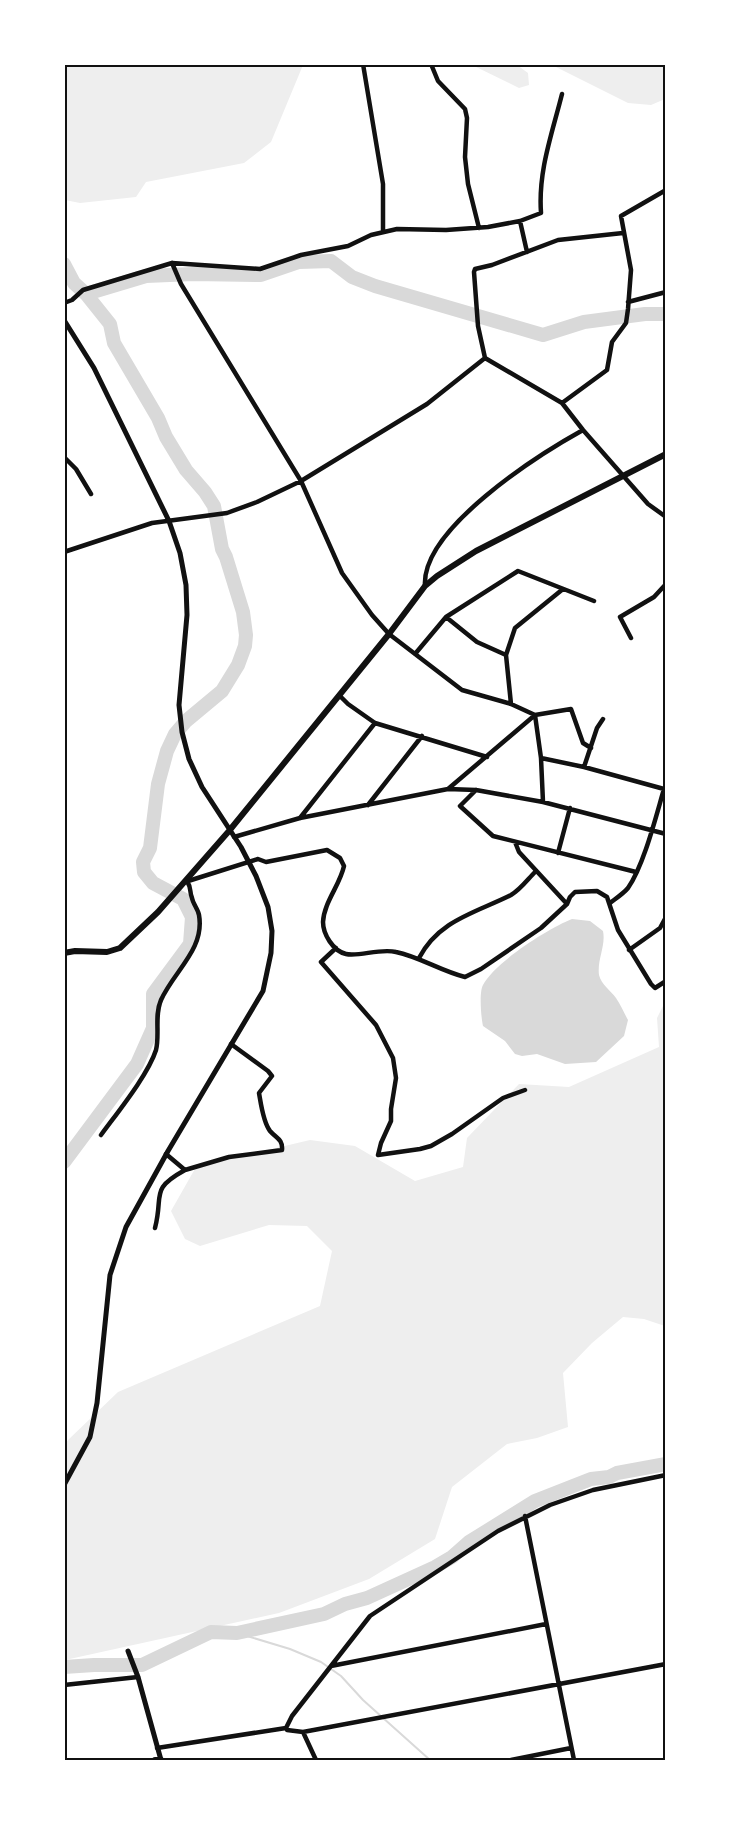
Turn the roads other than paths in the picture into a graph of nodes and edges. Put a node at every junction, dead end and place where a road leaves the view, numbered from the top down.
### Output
1 (363, 64) edge
2 (431, 64) edge
3 (562, 94) dead end
4 (666, 190) edge
5 (520, 221) junction
6 (479, 228) junction
7 (383, 232) junction
8 (623, 233) junction
9 (527, 252) junction
10 (172, 263) junction
11 (666, 292) edge
12 (628, 302) junction
13 (64, 303) edge
14 (64, 320) edge
15 (485, 358) junction
16 (562, 403) junction
17 (583, 430) junction
18 (666, 454) edge
19 (64, 457) edge
20 (625, 476) junction
21 (301, 481) junction
22 (91, 494) dead end
23 (666, 518) edge
24 (169, 521) junction
25 (64, 552) edge
26 (666, 584) edge
27 (425, 586) junction
28 (563, 589) junction
29 (594, 601) dead end
30 (446, 617) junction
31 (389, 634) junction
32 (631, 638) dead end
33 (415, 654) junction
34 (506, 655) junction
35 (339, 695) junction
36 (512, 704) junction
37 (535, 715) junction
38 (603, 719) dead end
39 (375, 723) junction
40 (422, 736) junction
41 (591, 748) junction
42 (487, 757) junction
43 (541, 758) junction
44 (584, 767) junction
45 (448, 789) junction
46 (476, 790) junction
47 (543, 802) junction
48 (368, 806) junction
49 (570, 808) junction
50 (300, 818) junction
51 (652, 830) junction
52 (229, 831) junction
53 (666, 834) edge
54 (234, 837) junction
55 (515, 842) junction
56 (558, 853) junction
57 (535, 872) junction
58 (636, 872) junction
59 (185, 882) junction
60 (610, 903) junction
61 (567, 904) junction
62 (666, 917) edge
63 (336, 948) junction
64 (629, 950) junction
65 (64, 953) edge
66 (419, 958) junction
67 (666, 981) edge
68 (231, 1044) junction
69 (525, 1090) dead end
70 (101, 1135) dead end
71 (166, 1154) junction
72 (185, 1170) junction
73 (155, 1228) dead end
74 (666, 1474) edge
75 (64, 1485) edge
76 (525, 1516) junction
77 (546, 1624) junction
78 (128, 1651) dead end
79 (666, 1664) edge
80 (332, 1666) junction
81 (138, 1677) junction
82 (558, 1684) junction
83 (64, 1685) edge
84 (286, 1728) junction
85 (303, 1732) junction
86 (157, 1748) junction
87 (571, 1748) junction
88 (159, 1760) edge
89 (316, 1761) edge
90 (511, 1761) edge
91 (573, 1761) edge

1 - 7 street
2 - 6 street
3 - 5 street
4 - 8 street
5 - 6 street
5 - 9 street
6 - 7 street
7 - 10 street
8 - 9 street
8 - 12 street
9 - 15 street
10 - 13 street
10 - 21 street
11 - 12 street
12 - 16 street
14 - 24 street
15 - 16 street
15 - 21 street
16 - 17 street
17 - 20 street
17 - 27 street
18 - 20 main road
19 - 22 street
20 - 23 street
20 - 27 main road
21 - 24 street
21 - 31 street
24 - 25 street
24 - 52 street
26 - 32 street
27 - 31 main road
28 - 29 street
28 - 30 street
28 - 34 street
30 - 33 street
30 - 34 street
31 - 33 street
31 - 35 main road
33 - 36 street
34 - 36 street
35 - 39 street
35 - 52 main road
36 - 37 street
37 - 41 street
37 - 42 street
37 - 43 street
38 - 41 street
39 - 40 street
39 - 50 street
40 - 42 street
40 - 48 street
41 - 44 street
42 - 45 street
43 - 44 street
43 - 47 street
44 - 51 street
45 - 46 street
45 - 48 street
46 - 47 street
46 - 55 street
47 - 49 street
48 - 50 street
49 - 51 street
49 - 56 street
50 - 54 street
51 - 53 street
51 - 58 street
52 - 54 street
52 - 59 main road
54 - 68 street
55 - 56 street
55 - 57 street
56 - 58 street
57 - 61 street
57 - 66 street
58 - 60 street
59 - 63 street
59 - 65 main road
59 - 70 street
60 - 61 street
60 - 64 street
61 - 66 street
62 - 64 street
63 - 66 street
63 - 69 street
64 - 67 street
68 - 71 street
68 - 72 street
71 - 72 street
71 - 75 street
72 - 73 street
74 - 76 street
76 - 77 street
76 - 80 street
77 - 80 street
77 - 82 street
78 - 81 street
79 - 82 street
80 - 84 street
81 - 83 street
81 - 86 street
82 - 85 street
82 - 87 street
84 - 85 street
84 - 86 street
85 - 89 street
86 - 88 street
87 - 90 street
87 - 91 street

